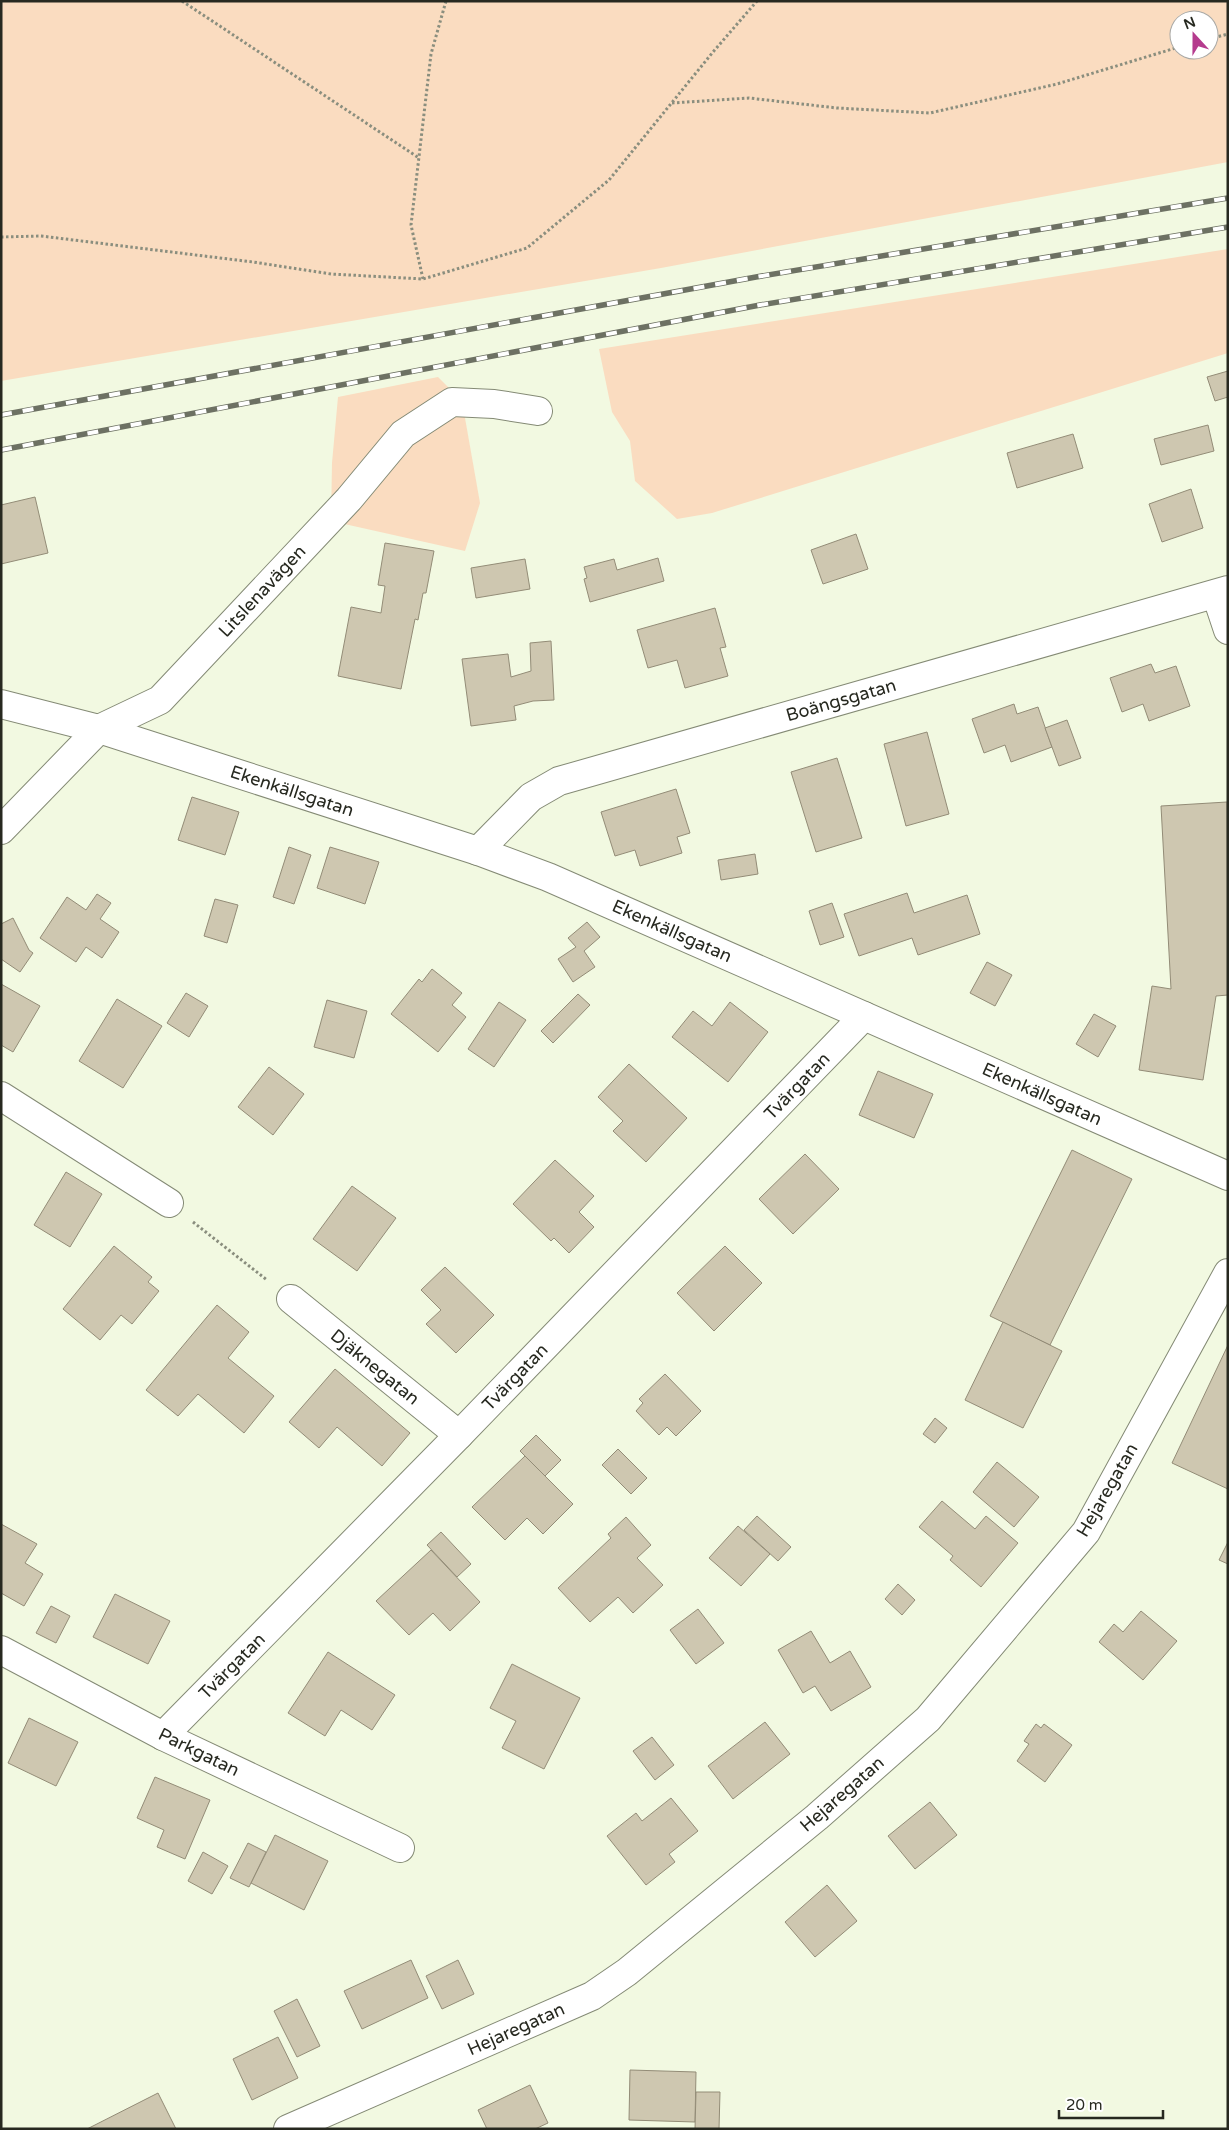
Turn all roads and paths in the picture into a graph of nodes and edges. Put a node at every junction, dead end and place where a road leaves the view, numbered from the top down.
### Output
1 (182, 1) edge
2 (446, 1) edge
3 (757, 1) edge
4 (1169, 50) edge
5 (672, 103) junction
6 (419, 158) junction
7 (1, 237) edge
8 (423, 279) junction
9 (538, 411) dead end
10 (1222, 592) edge
11 (1228, 630) edge
12 (1, 704) edge
13 (99, 729) junction
14 (1, 830) edge
15 (478, 850) junction
16 (864, 1016) junction
17 (1, 1096) edge
18 (1228, 1176) edge
19 (169, 1203) joint
20 (1228, 1273) edge
21 (291, 1299) joint
22 (459, 1435) junction
23 (1, 1650) edge
24 (163, 1736) junction
25 (400, 1848) dead end
26 (288, 2129) edge

1 - 6 path
2 - 6 path
3 - 5 path
4 - 5 path
5 - 8 path
6 - 8 path
7 - 8 path
9 - 13 street, Litslenavägen
10 - 11 street
10 - 15 street, Boängsgatan
12 - 13 street, Ekenkällsgatan
13 - 14 street, Litslenavägen
13 - 15 street, Ekenkällsgatan
15 - 16 street, Ekenkällsgatan
16 - 18 street, Ekenkällsgatan
16 - 22 street, Tvärgatan
17 - 19 street
19 - 21 path
20 - 26 street, Hejaregatan
21 - 22 street, Djäknegatan
22 - 24 street, Tvärgatan
23 - 24 street, Parkgatan
24 - 25 street, Parkgatan

